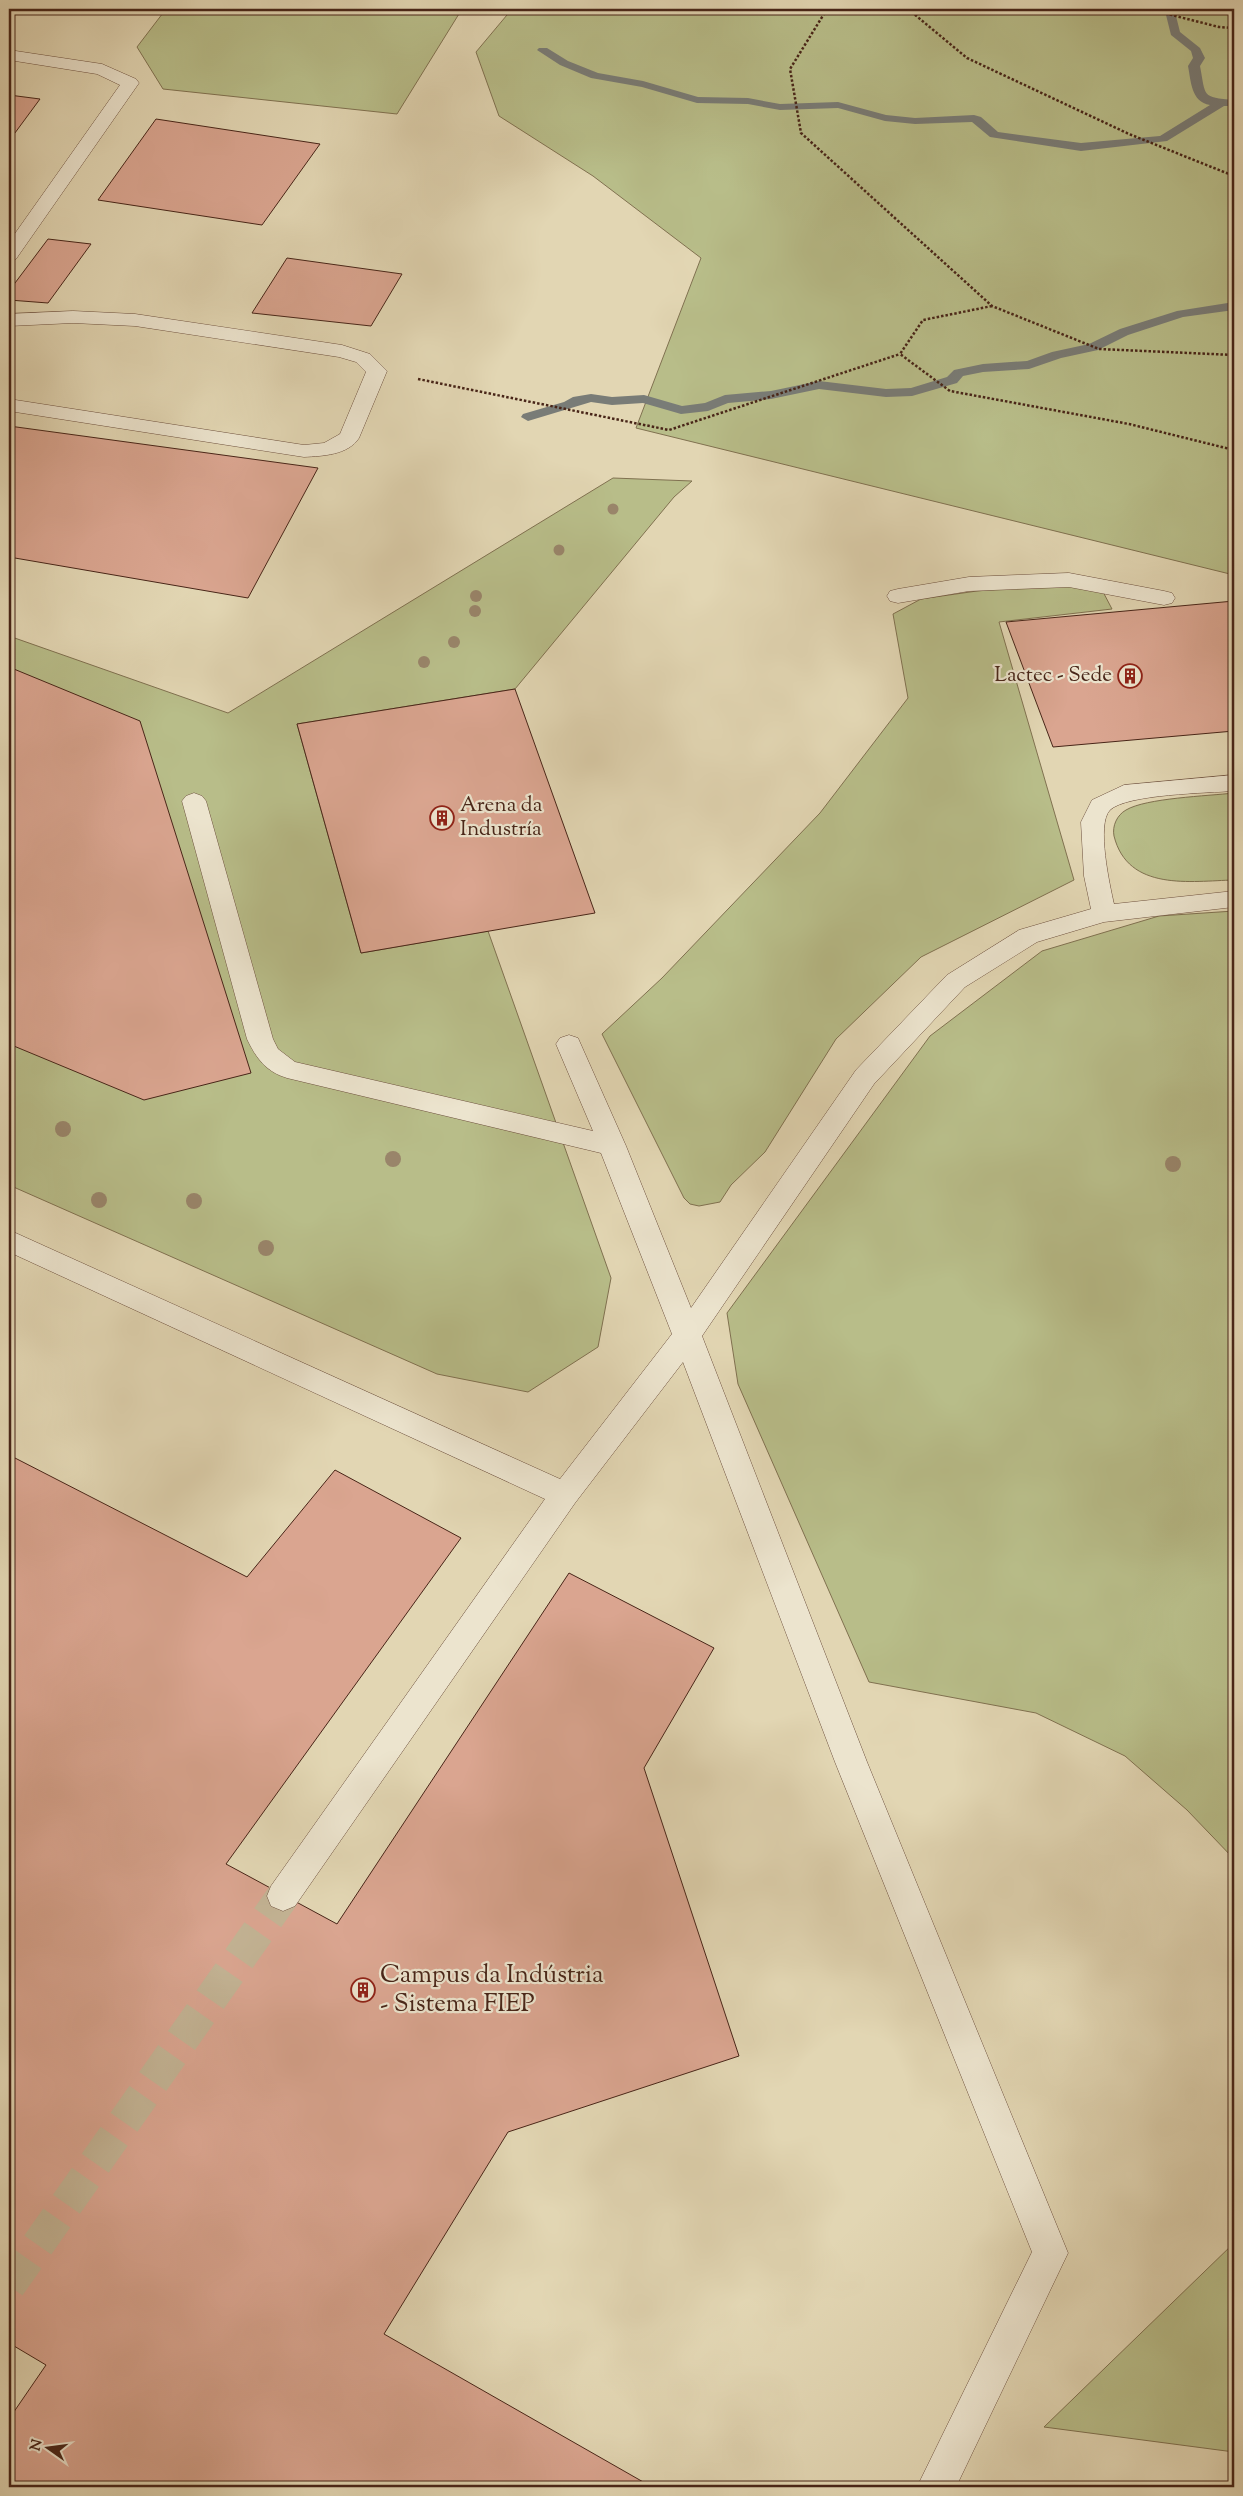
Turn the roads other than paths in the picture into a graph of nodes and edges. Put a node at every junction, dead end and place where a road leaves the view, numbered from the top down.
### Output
1 (9, 55) edge
2 (9, 255) edge
3 (9, 320) edge
4 (9, 405) edge
5 (898, 596) dead end
6 (1164, 598) dead end
7 (1234, 783) edge
8 (194, 801) dead end
9 (1234, 899) edge
10 (1104, 914) junction
11 (569, 1044) dead end
12 (613, 1146) junction
13 (9, 1240) edge
14 (688, 1334) junction
15 (565, 1495) junction
16 (283, 1896) tunnel mouth
17 (936, 2487) edge

1 - 2 lane
3 - 4 lane
5 - 6 lane
7 - 10 lane
8 - 12 lane
9 - 10 lane
10 - 14 lane
11 - 12 lane
12 - 14 lane
13 - 15 lane
14 - 15 lane
14 - 17 lane
15 - 16 lane

